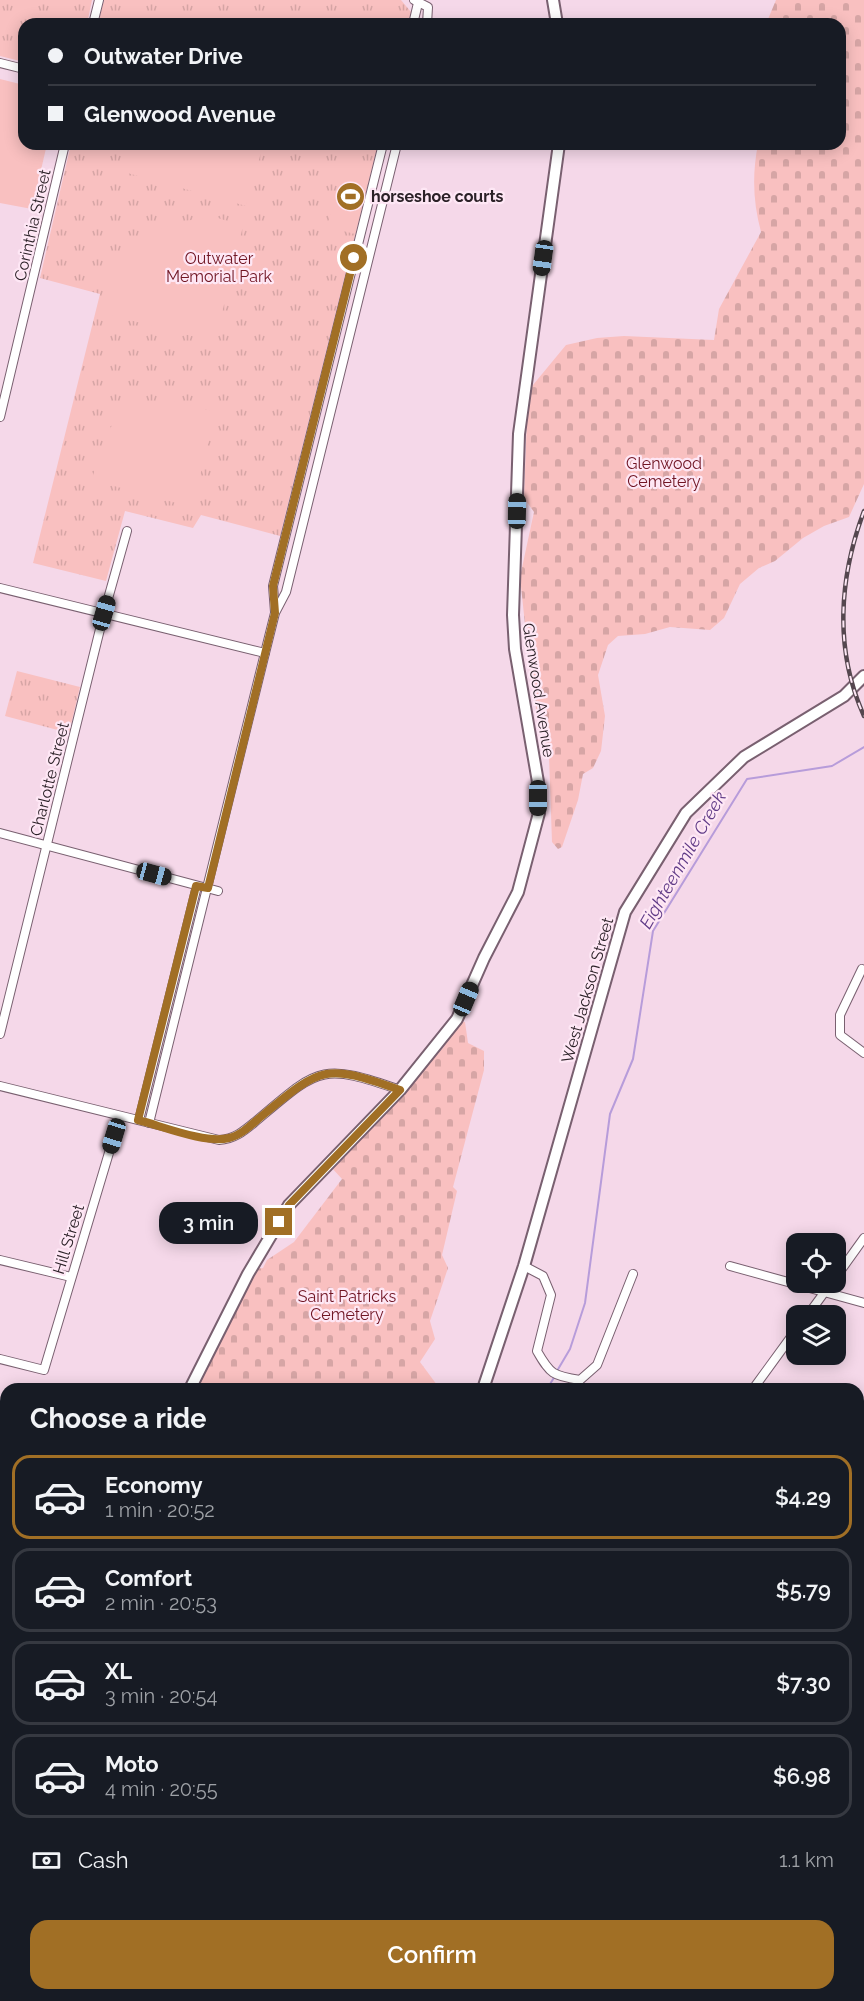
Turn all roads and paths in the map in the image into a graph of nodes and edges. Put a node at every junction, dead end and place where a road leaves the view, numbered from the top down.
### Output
1 (99, 0) edge
2 (553, 0) edge
3 (416, 1) edge
4 (94, 18) edge
5 (414, 18) edge
6 (427, 18) edge
7 (556, 18) edge
8 (0, 63) edge
9 (18, 68) edge
10 (64, 150) edge
11 (382, 150) edge
12 (396, 150) edge
13 (558, 150) edge
14 (0, 417) edge
15 (127, 531) dead end
16 (0, 588) edge
17 (104, 613) junction
18 (275, 613) junction
19 (265, 653) junction
20 (864, 676) edge
21 (0, 833) edge
22 (46, 844) junction
23 (196, 886) junction
24 (208, 888) junction
25 (218, 891) dead end
26 (862, 969) dead end
27 (0, 1034) edge
28 (864, 1053) edge
29 (0, 1086) edge
30 (400, 1090) junction
31 (120, 1116) junction
32 (138, 1120) junction
33 (149, 1123) junction
34 (864, 1238) edge
35 (0, 1260) edge
36 (846, 1263) edge
37 (524, 1266) junction
38 (730, 1266) dead end
39 (633, 1274) dead end
40 (71, 1277) junction
41 (786, 1282) edge
42 (824, 1293) joint
43 (864, 1303) edge
44 (815, 1305) edge
45 (786, 1344) edge
46 (0, 1359) edge
47 (193, 1383) edge
48 (485, 1383) edge
49 (757, 1383) edge

1 - 4 street
2 - 7 street
3 - 5 street
3 - 6 street
8 - 9 street
10 - 14 street, Corinthia Street
11 - 18 street
12 - 18 street
13 - 30 street, Glenwood Avenue
15 - 17 street, Charlotte Street
16 - 17 street
17 - 19 street
17 - 22 street, Charlotte Street
18 - 19 street
19 - 24 street
20 - 37 street, West Jackson Street
21 - 22 street
22 - 23 street
22 - 27 street, Charlotte Street
23 - 24 street
23 - 32 street
24 - 25 street
24 - 33 street
26 - 28 street
29 - 31 street
30 - 33 street
30 - 47 street, Glenwood Avenue
31 - 32 street
31 - 40 street, Hill Street
32 - 33 street
34 - 36 street
35 - 40 street
37 - 39 street
37 - 48 street, West Jackson Street
38 - 41 street
40 - 46 street, Hill Street
42 - 43 street
42 - 44 street
45 - 49 street

